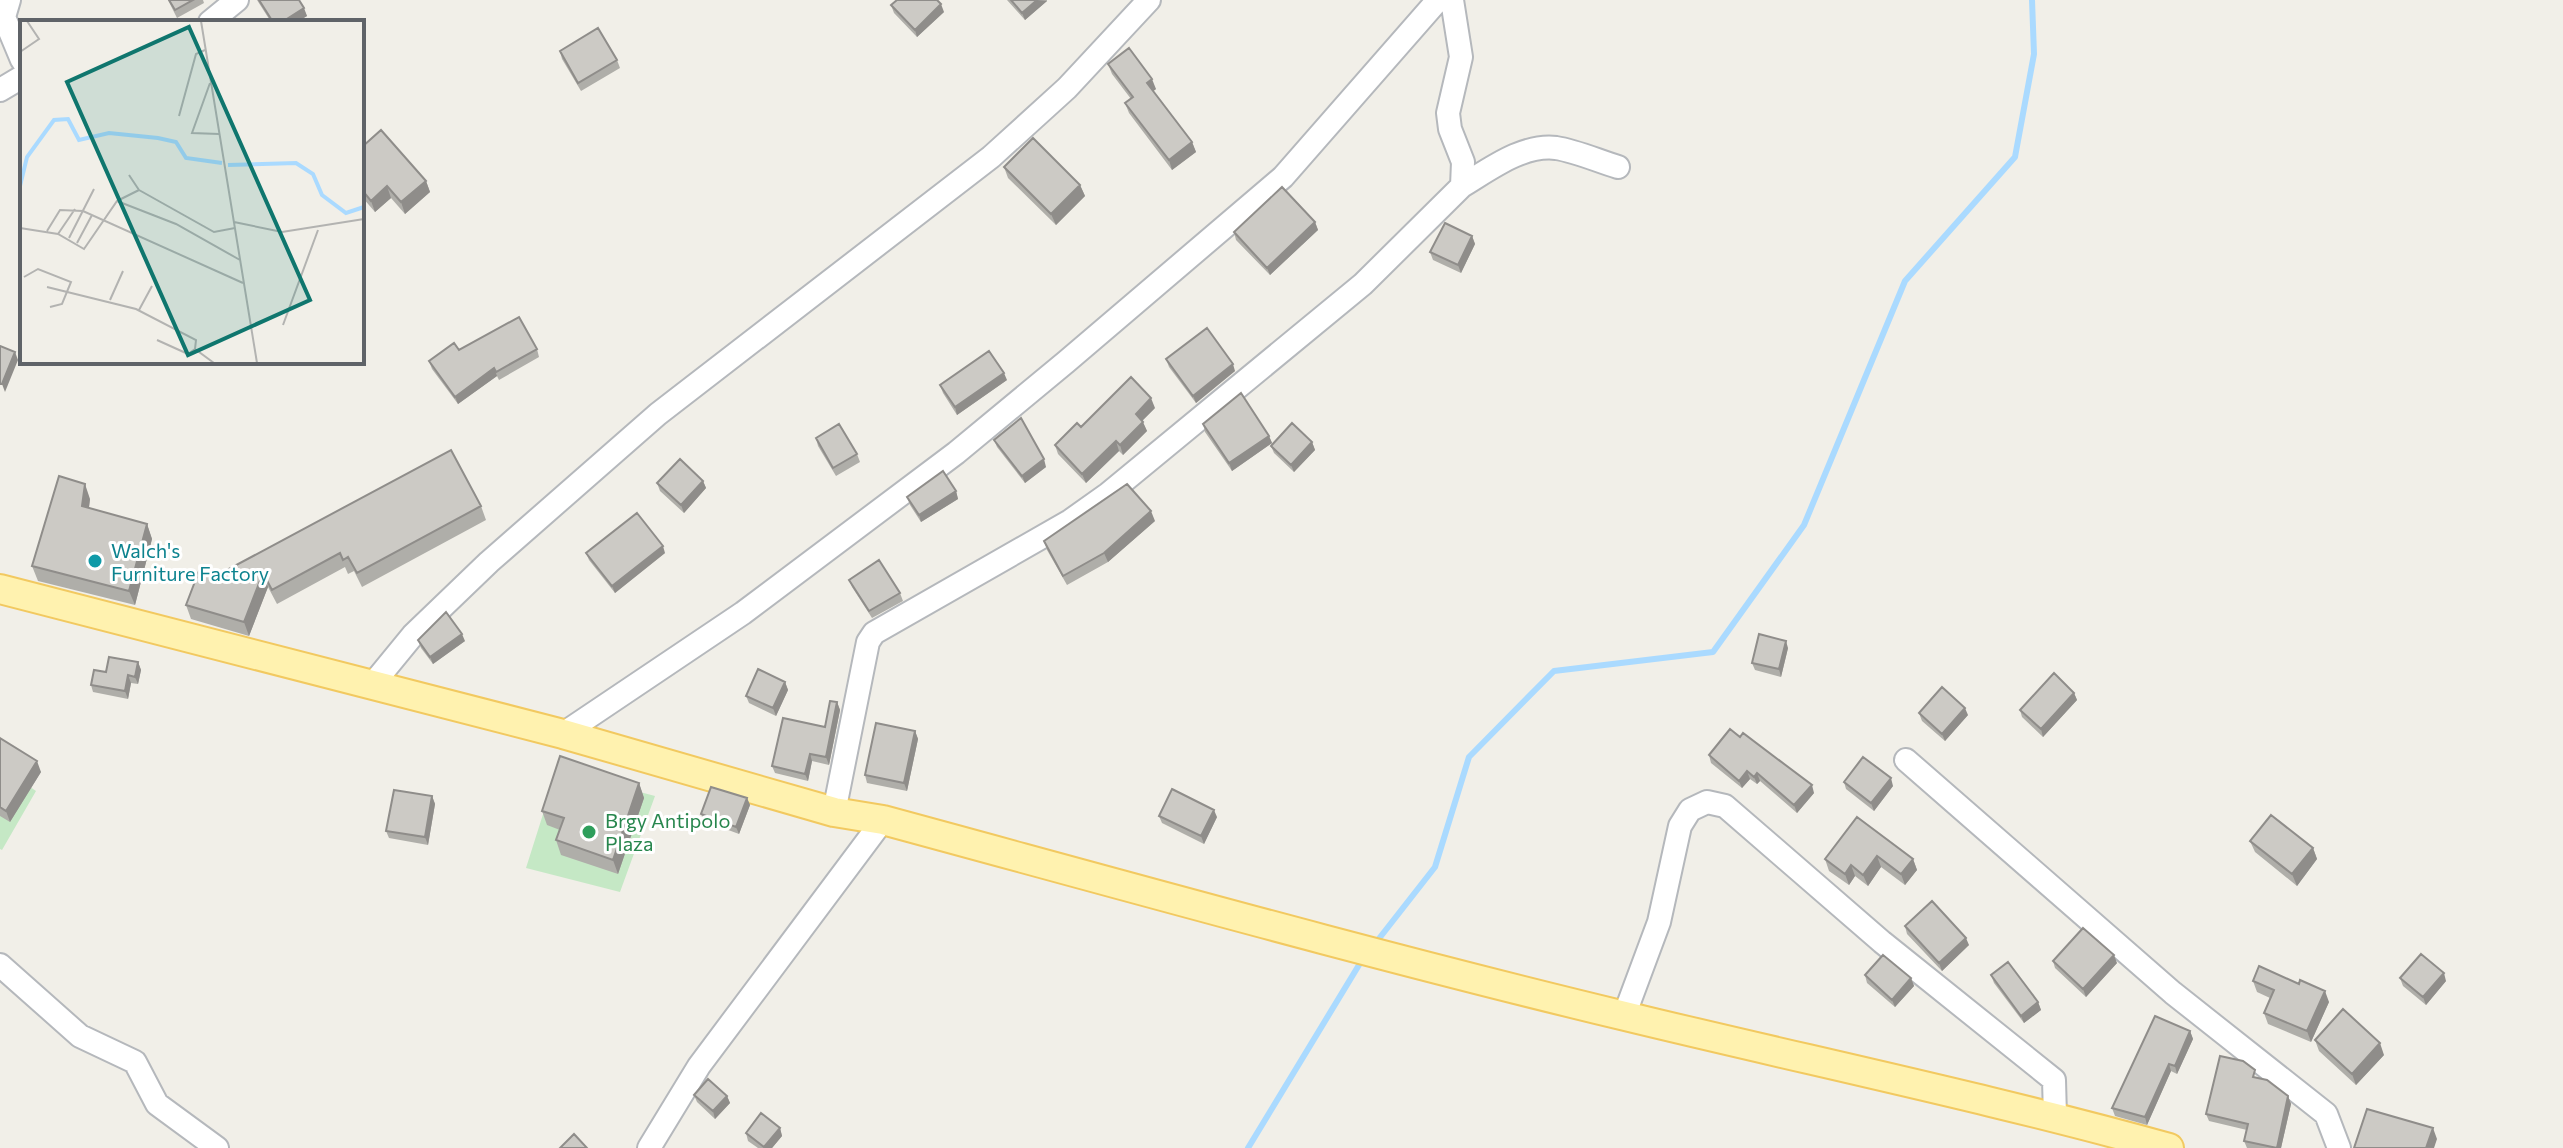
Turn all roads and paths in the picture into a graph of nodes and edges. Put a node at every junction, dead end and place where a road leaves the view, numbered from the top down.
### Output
1 (9, 0) edge
2 (237, 0) edge
3 (1149, 0) edge
4 (1438, 0) edge
5 (1452, 0) edge
6 (212, 20) edge
7 (20, 55) edge
8 (20, 78) edge
9 (0, 90) edge
10 (1618, 167) dead end
11 (1462, 186) junction
12 (0, 589) edge
13 (372, 685) junction
14 (563, 734) junction
15 (1906, 760) dead end
16 (834, 812) junction
17 (883, 820) junction
18 (0, 965) edge
19 (1624, 1016) junction
20 (2055, 1116) junction
21 (217, 1148) edge
22 (649, 1148) edge
23 (2169, 1148) edge
24 (2339, 1148) edge

1 - 7 street
2 - 6 street
3 - 13 street
4 - 14 street
5 - 11 street
8 - 9 street
10 - 11 street
11 - 16 street
12 - 13 main road
13 - 14 main road
14 - 16 main road
15 - 24 street
16 - 17 main road
17 - 19 main road
17 - 22 street
18 - 21 street
19 - 20 main road
19 - 20 street
20 - 23 main road

